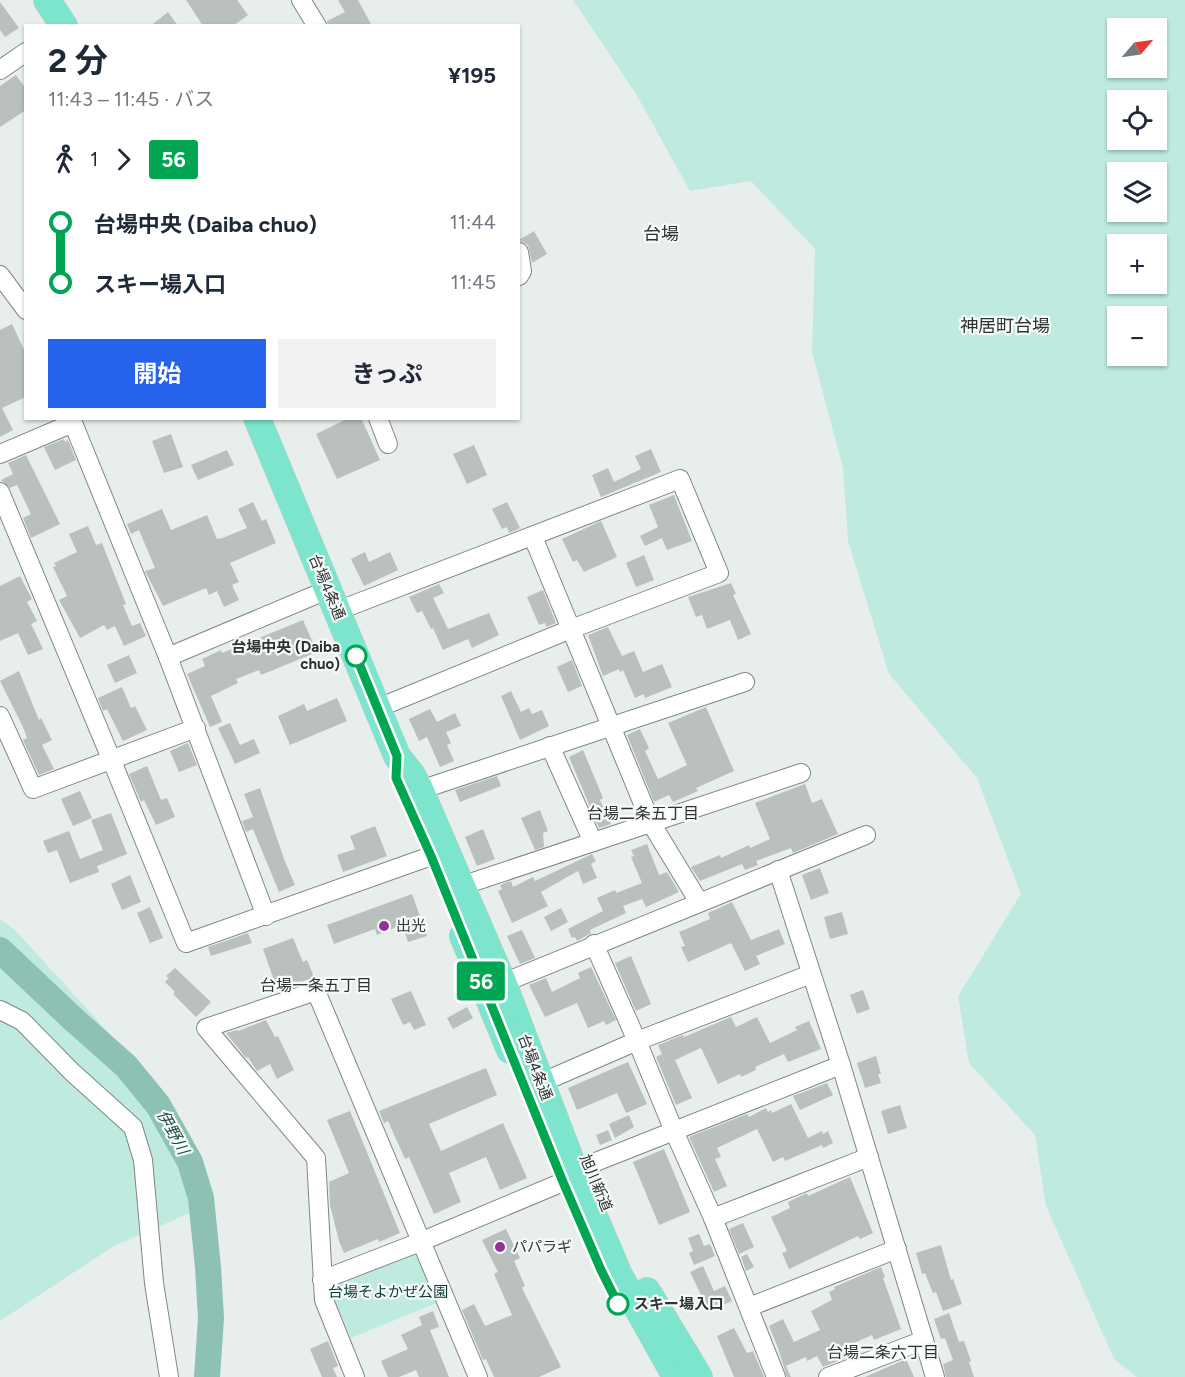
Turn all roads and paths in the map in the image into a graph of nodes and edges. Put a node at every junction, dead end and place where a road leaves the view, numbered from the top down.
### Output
1 (47, 0) edge
2 (302, 0) edge
3 (62, 24) edge
4 (316, 24) edge
5 (24, 53) edge
6 (0, 70) edge
7 (520, 258) edge
8 (520, 274) edge
9 (0, 275) edge
10 (24, 307) edge
11 (258, 420) edge
12 (379, 420) edge
13 (72, 421) edge
14 (388, 444) dead end
15 (0, 454) edge
16 (0, 492) edge
17 (533, 537) junction
18 (332, 600) junction
19 (571, 630) junction
20 (168, 657) junction
21 (745, 682) dead end
22 (378, 708) junction
23 (0, 716) edge
24 (609, 725) junction
25 (196, 728) junction
26 (550, 746) junction
27 (397, 756) junction
28 (112, 760) junction
29 (801, 773) dead end
30 (420, 790) junction
31 (651, 823) junction
32 (866, 834) dead end
33 (593, 842) junction
34 (431, 856) junction
35 (778, 870) junction
36 (461, 886) junction
37 (699, 902) junction
38 (266, 916) junction
39 (594, 944) junction
40 (811, 974) junction
41 (503, 983) junction
42 (0, 1010) edge
43 (637, 1041) junction
44 (841, 1065) junction
45 (552, 1078) junction
46 (674, 1131) junction
47 (869, 1157) junction
48 (576, 1174) junction
49 (713, 1218) junction
50 (420, 1242) junction
51 (897, 1249) junction
52 (322, 1280) junction
53 (749, 1307) junction
54 (924, 1340) junction
55 (169, 1377) edge
56 (355, 1377) edge
57 (477, 1377) edge
58 (658, 1377) edge
59 (676, 1377) edge
60 (699, 1377) edge
61 (776, 1377) edge
62 (828, 1377) edge
63 (935, 1377) edge

1 - 3 highway
2 - 4 street
5 - 6 street
7 - 8 street
9 - 10 street
11 - 18 highway, 台場4条通
12 - 14 street
13 - 15 street
13 - 20 street
16 - 28 street
17 - 18 street
17 - 19 street
17 - 19 street
18 - 20 street
18 - 22 highway, 台場4条通
19 - 22 street
19 - 24 street
20 - 25 street
21 - 24 street
22 - 27 highway, 台場4条通
23 - 28 street
24 - 26 street
24 - 31 street
25 - 28 street
25 - 38 street
26 - 30 street
26 - 33 street
27 - 30 highway, 台場4条通
27 - 34 highway, 台場4条通
28 - 38 street
29 - 31 street
30 - 36 highway, 台場4条通
31 - 33 street
31 - 37 street
32 - 35 street
33 - 36 street
34 - 38 street
34 - 48 highway, 台場4条通
35 - 37 street
35 - 40 street
36 - 41 highway, 台場4条通
37 - 39 street
39 - 41 street
39 - 43 street
40 - 43 street
40 - 44 street
41 - 45 highway, 旭川新道
41 - 48 highway, 台場4条通
42 - 55 street
43 - 45 street
43 - 46 street
44 - 46 street
44 - 47 street
45 - 48 highway, 旭川新道
46 - 48 street
46 - 49 street
47 - 49 street
47 - 51 street
48 - 50 street
48 - 58 highway, 台場4条通
48 - 59 highway, 台場4条通
48 - 60 highway, 旭川新道
49 - 53 street
50 - 52 street
50 - 52 street
50 - 57 street
51 - 53 street
51 - 54 street
52 - 56 street
53 - 61 street
54 - 62 street
54 - 63 street

